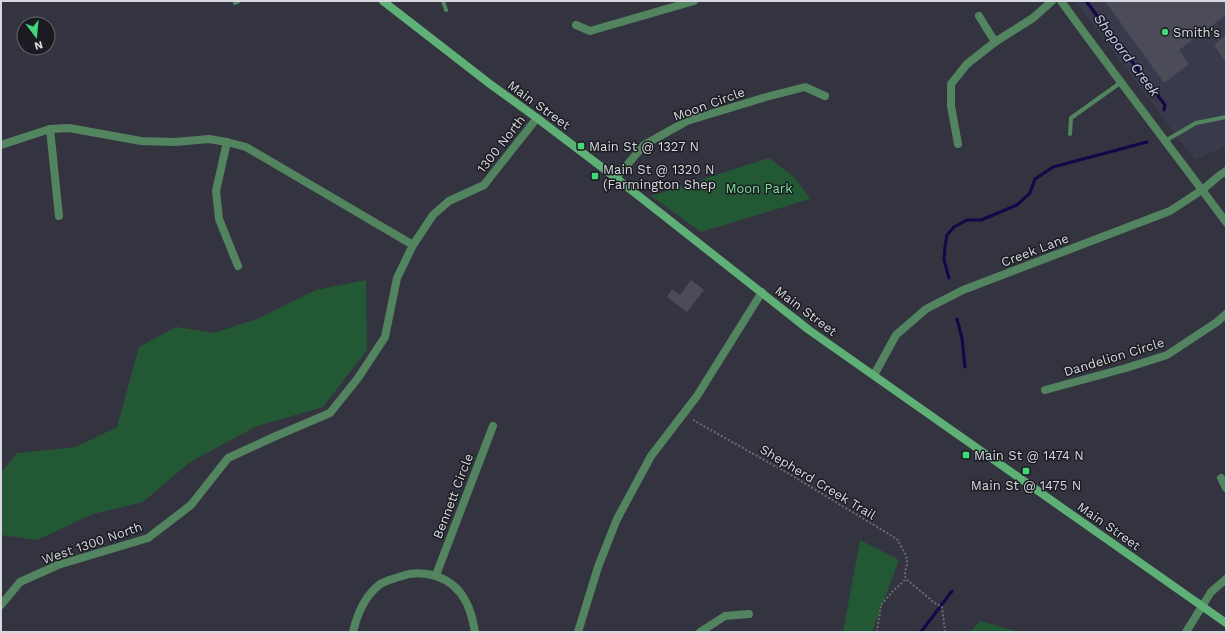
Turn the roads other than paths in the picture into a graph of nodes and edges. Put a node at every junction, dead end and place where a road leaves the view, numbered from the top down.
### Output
1 (444, 1) edge
2 (694, 1) edge
3 (1052, 1) edge
4 (1061, 1) edge
5 (385, 2) edge
6 (446, 10) dead end
7 (979, 16) dead end
8 (576, 25) dead end
9 (995, 42) junction
10 (1120, 83) junction
11 (825, 96) dead end
12 (1226, 117) edge
13 (537, 118) junction
14 (50, 129) junction
15 (1070, 134) dead end
16 (1165, 141) junction
17 (227, 142) junction
18 (958, 144) dead end
19 (1, 145) edge
20 (1226, 171) edge
21 (616, 178) junction
22 (1202, 190) junction
23 (59, 216) dead end
24 (1226, 222) edge
25 (413, 245) junction
26 (238, 266) dead end
27 (762, 292) junction
28 (1226, 314) edge
29 (874, 375) junction
30 (1045, 390) dead end
31 (493, 426) dead end
32 (1222, 478) dead end
33 (1226, 488) edge
34 (436, 575) junction
35 (1226, 579) edge
36 (1, 605) edge
37 (1202, 606) junction
38 (749, 614) dead end
39 (1226, 623) edge
40 (353, 632) edge
41 (475, 632) edge
42 (578, 632) edge
43 (700, 632) edge
44 (1186, 632) edge

1 - 6 lane
2 - 8 street
3 - 9 street
4 - 10 street
5 - 13 main road, Main Street
7 - 9 street
9 - 18 street
10 - 15 lane
10 - 16 street
11 - 21 street, Moon Circle
12 - 16 lane
13 - 21 main road, Main Street
13 - 25 street, 1300 North
14 - 17 street
14 - 19 street
14 - 23 street
16 - 22 street
17 - 25 street
17 - 26 street
20 - 22 street, Creek Lane
21 - 27 main road, Main Street
22 - 24 street
22 - 29 street, Creek Lane
25 - 36 street, West 1300 North
27 - 29 main road, Main Street
27 - 42 street
28 - 30 street, Dandelion Circle
29 - 37 main road, Main Street
31 - 34 street, Bennett Circle
32 - 33 street
34 - 40 street
34 - 41 street
35 - 37 street
37 - 39 main road, Main Street
37 - 44 street
38 - 43 street

